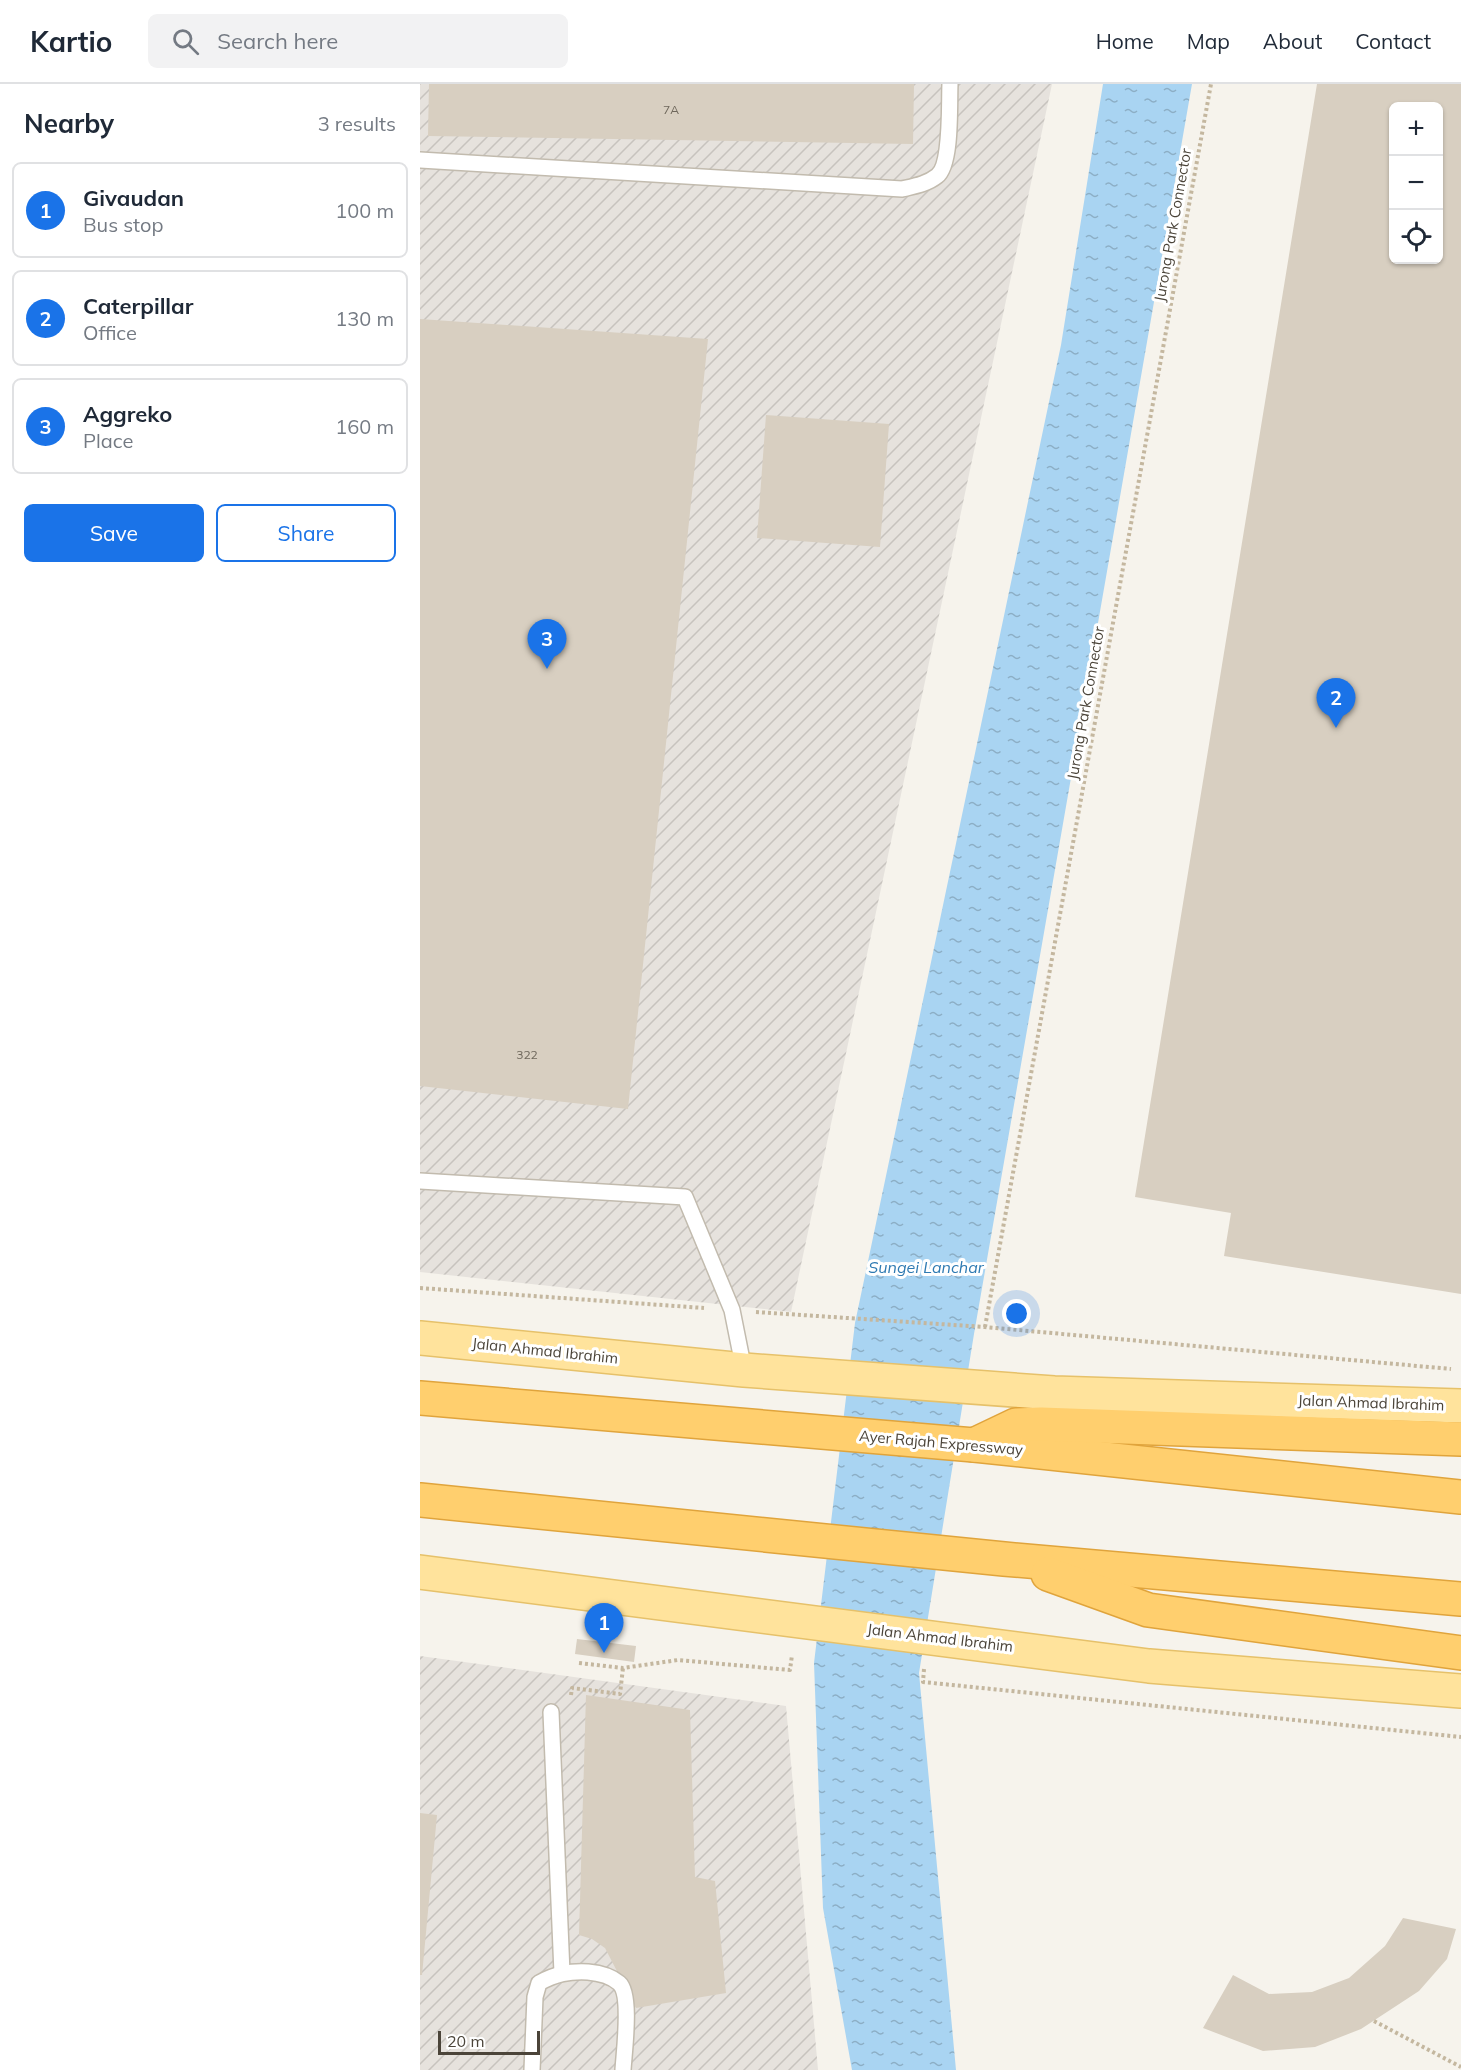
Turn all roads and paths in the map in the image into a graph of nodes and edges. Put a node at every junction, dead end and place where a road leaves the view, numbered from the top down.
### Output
1 (950, 84) edge
2 (1211, 84) edge
3 (420, 160) edge
4 (420, 1181) edge
5 (420, 1288) edge
6 (732, 1310) junction
7 (985, 1327) junction
8 (420, 1338) edge
9 (744, 1370) junction
10 (1461, 1370) edge
11 (420, 1398) edge
12 (1461, 1406) edge
13 (1461, 1438) edge
14 (974, 1445) junction
15 (1461, 1497) edge
16 (420, 1500) edge
17 (1004, 1558) junction
18 (420, 1572) edge
19 (1461, 1599) edge
20 (793, 1648) dead end
21 (1461, 1653) edge
22 (579, 1663) dead end
23 (925, 1663) dead end
24 (623, 1668) junction
25 (572, 1688) dead end
26 (1461, 1691) edge
27 (551, 1712) dead end
28 (1461, 1737) edge
29 (562, 1973) junction
30 (1374, 2021) dead end
31 (1461, 2067) edge
32 (532, 2070) edge
33 (623, 2070) edge

1 - 3 lane
2 - 7 path, Jurong Park Connector
4 - 6 lane
5 - 6 path
6 - 7 path
6 - 9 lane
7 - 10 path
8 - 9 main road, Jalan Ahmad Ibrahim
9 - 12 main road, Jalan Ahmad Ibrahim
11 - 14 highway, Ayer Rajah Expressway
13 - 14 highway
14 - 15 highway, Ayer Rajah Expressway
16 - 17 highway
17 - 19 highway
17 - 21 highway
18 - 26 main road, Jalan Ahmad Ibrahim
20 - 24 path
22 - 24 path
23 - 28 path
24 - 25 path
27 - 29 lane
29 - 32 lane
29 - 33 lane
30 - 31 path

